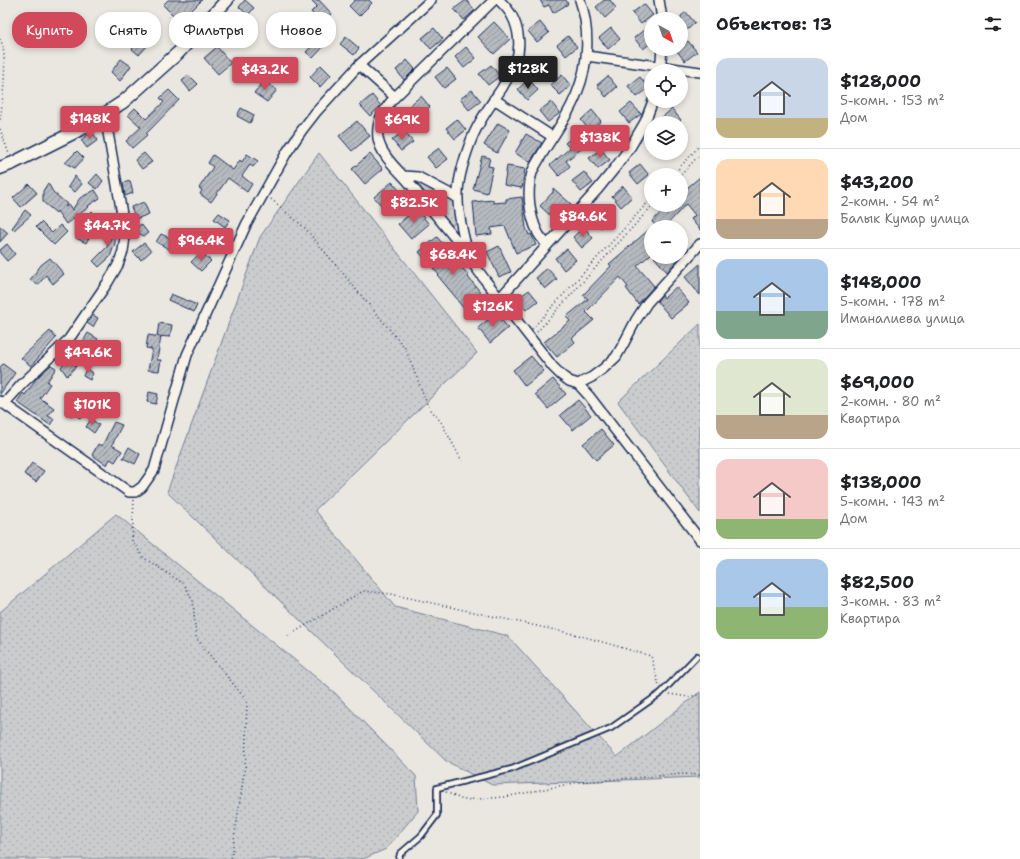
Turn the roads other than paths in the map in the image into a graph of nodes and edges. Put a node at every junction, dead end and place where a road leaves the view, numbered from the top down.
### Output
1 (227, 0) edge
2 (494, 0) edge
3 (499, 0) edge
4 (580, 0) edge
5 (660, 0) edge
6 (428, 1) edge
7 (661, 12) edge
8 (587, 56) junction
9 (359, 65) junction
10 (644, 66) edge
11 (688, 71) edge
12 (700, 72) edge
13 (394, 97) junction
14 (494, 99) junction
15 (650, 108) edge
16 (105, 115) junction
17 (553, 137) junction
18 (0, 168) edge
19 (404, 176) junction
20 (458, 198) junction
21 (700, 244) edge
22 (547, 245) junction
23 (468, 254) junction
24 (499, 299) junction
25 (578, 384) junction
26 (2, 403) edge
27 (700, 540) edge
28 (697, 656) dead end
29 (399, 859) edge

1 - 16 street
2 - 13 street
3 - 14 street
4 - 8 street
5 - 7 street
6 - 9 street
8 - 10 street
8 - 17 street
9 - 13 street
9 - 26 street
11 - 12 street
13 - 19 street
14 - 17 street
14 - 20 street
15 - 22 street
16 - 18 street
16 - 26 street
17 - 22 street
19 - 20 street
19 - 23 street
20 - 23 street
21 - 25 street
22 - 24 street
23 - 24 street
24 - 25 street
25 - 27 street
28 - 29 lane

